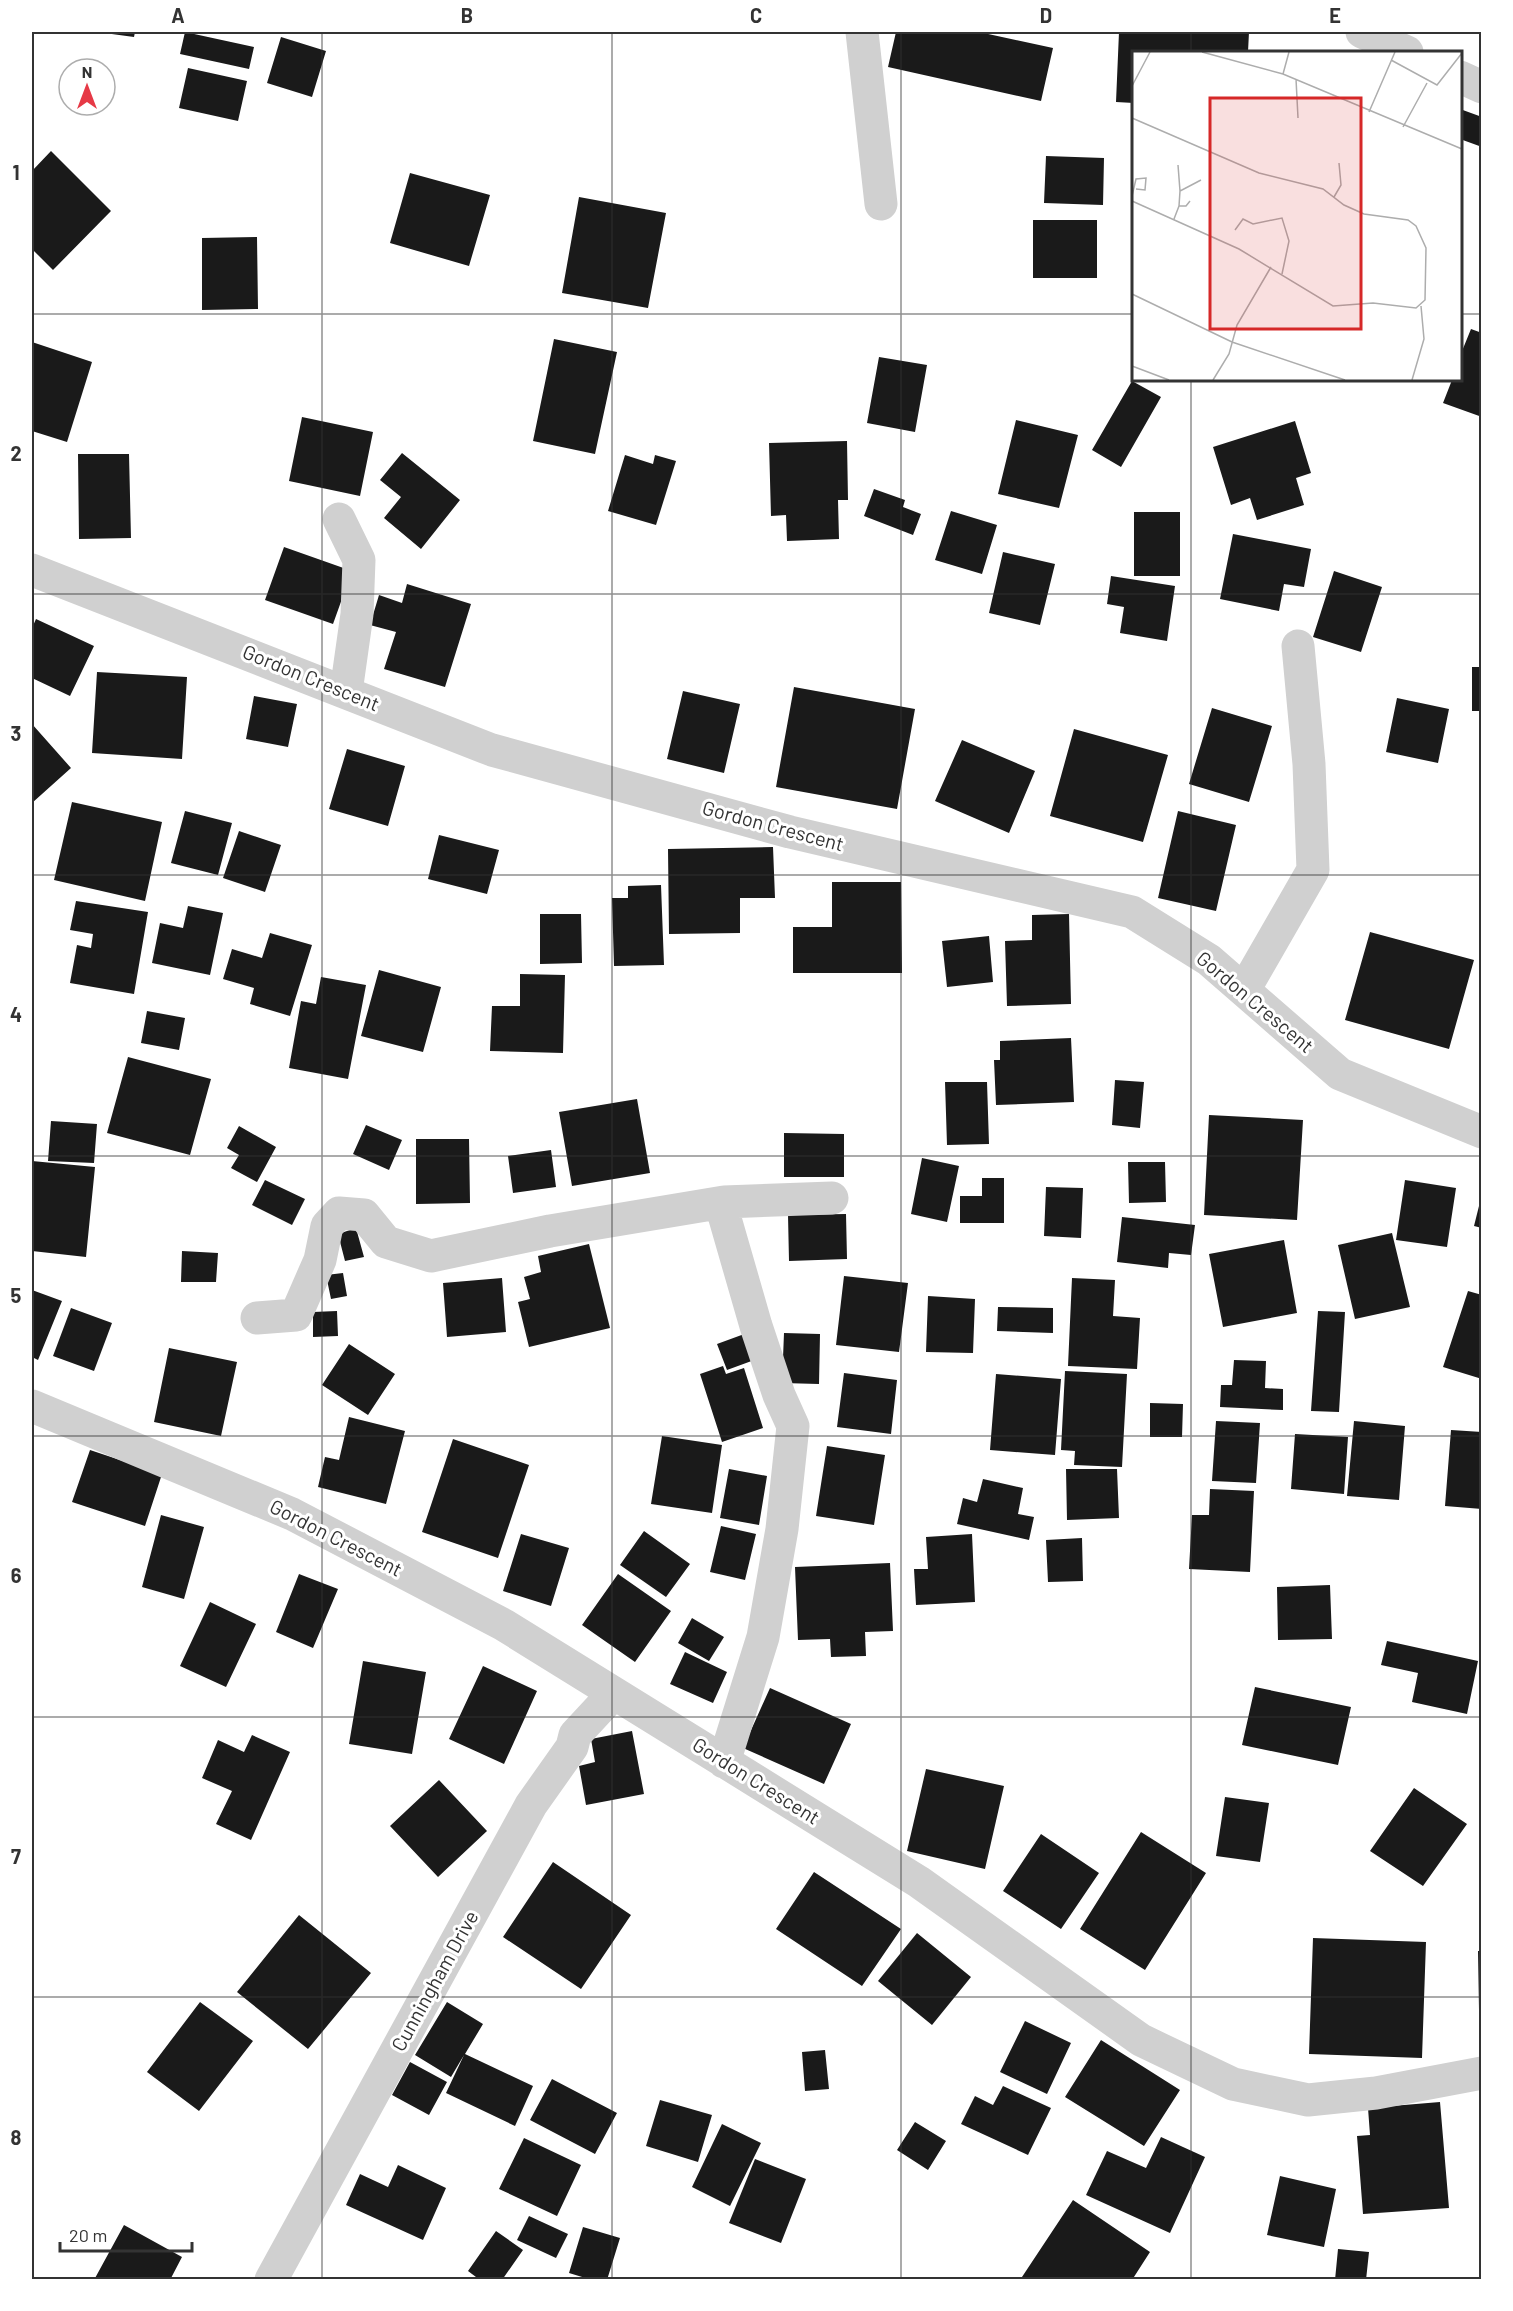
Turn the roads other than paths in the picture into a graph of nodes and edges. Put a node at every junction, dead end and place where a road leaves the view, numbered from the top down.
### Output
1 (862, 32) edge
2 (1362, 32) edge
3 (1405, 51) edge
4 (1462, 77) edge
5 (1482, 87) edge
6 (880, 204) dead end
7 (339, 519) dead end
8 (32, 570) edge
9 (1298, 646) dead end
10 (346, 692) junction
11 (1244, 990) junction
12 (1482, 1132) edge
13 (832, 1198) dead end
14 (724, 1202) junction
15 (257, 1318) dead end
16 (32, 1406) edge
17 (614, 1693) junction
18 (724, 1761) junction
19 (1482, 2073) edge
20 (271, 2280) edge

1 - 6 street
2 - 3 street
4 - 5 street
7 - 10 street
8 - 10 street, Gordon Crescent
9 - 11 street
10 - 11 street, Gordon Crescent
11 - 12 street, Gordon Crescent
13 - 14 street
14 - 15 street
14 - 18 street
16 - 17 street, Gordon Crescent
17 - 18 street, Gordon Crescent
17 - 20 street, Cunningham Drive
18 - 19 street, Gordon Crescent

